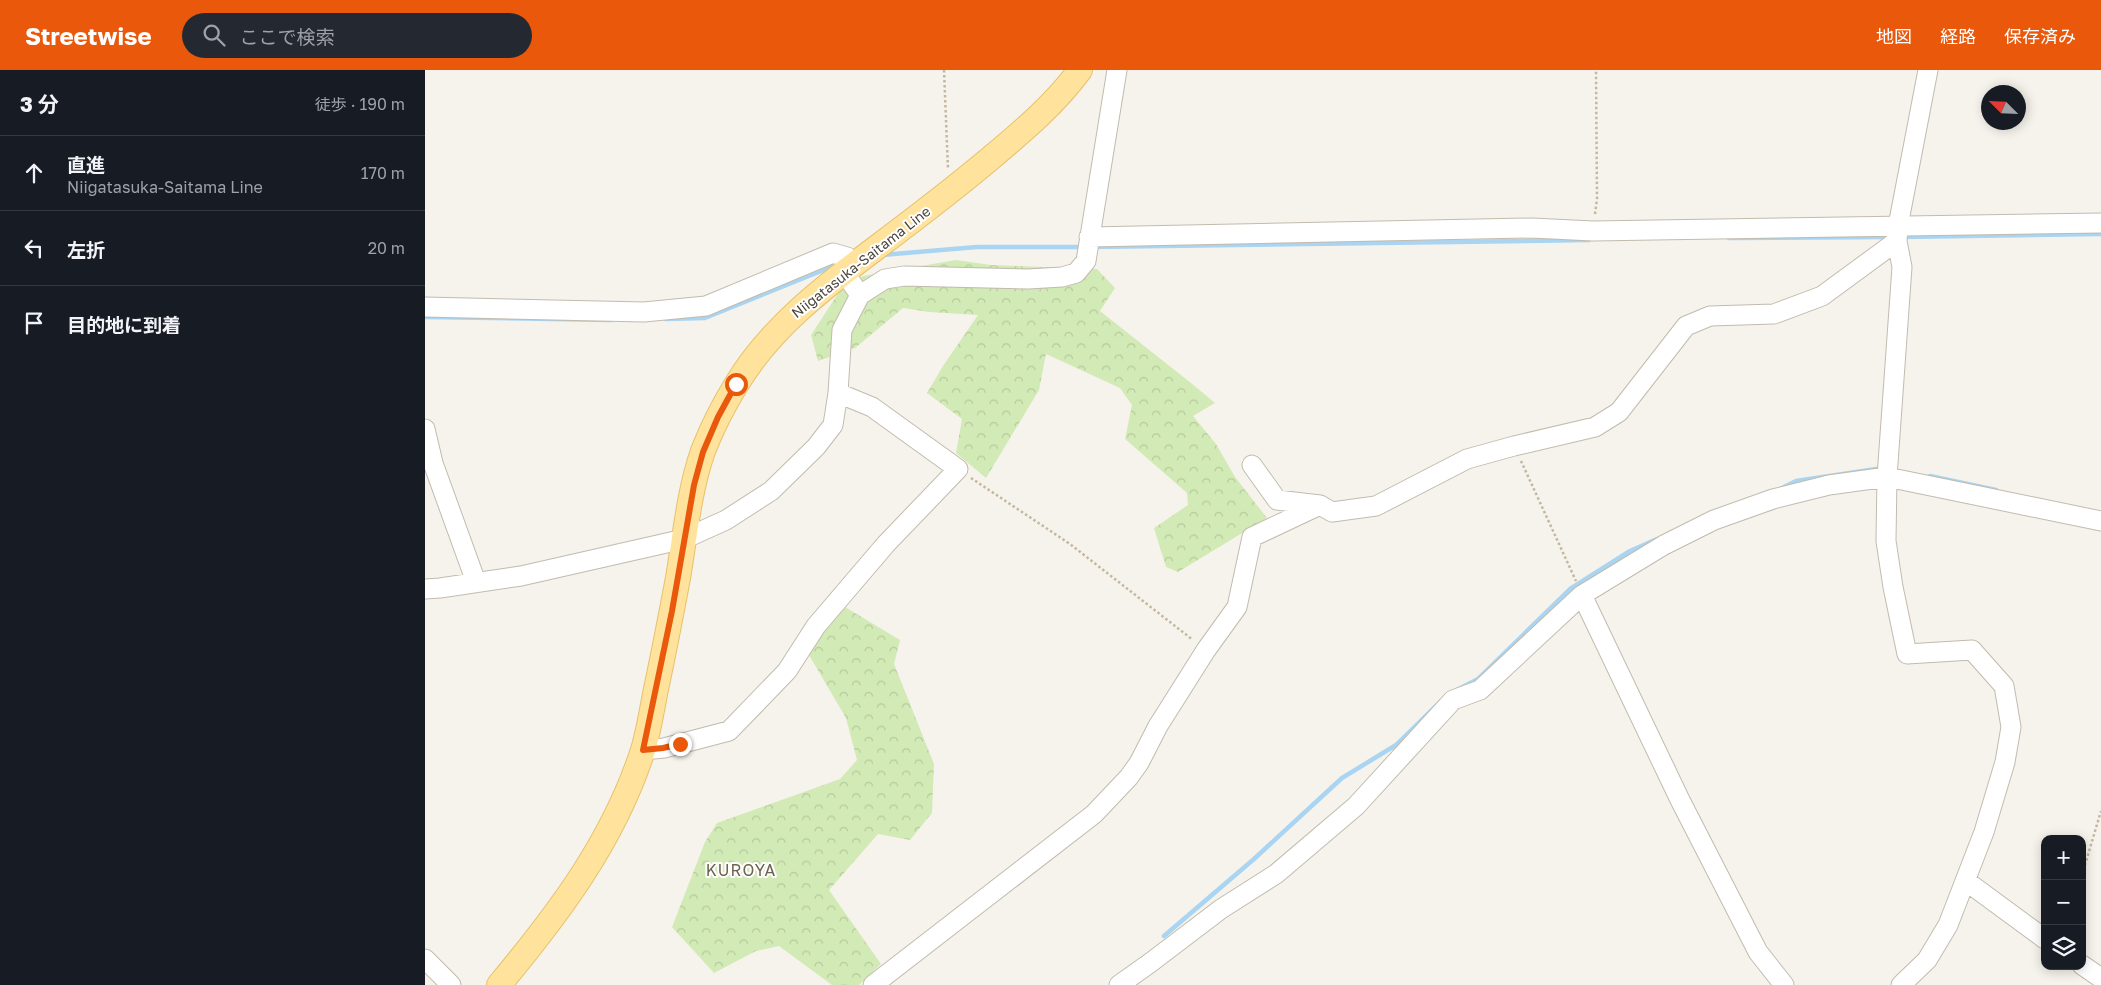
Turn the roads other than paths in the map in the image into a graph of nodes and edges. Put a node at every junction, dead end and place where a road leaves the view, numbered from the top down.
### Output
1 (1080, 70) edge
2 (1117, 70) edge
3 (1928, 70) edge
4 (2101, 223) edge
5 (1898, 234) junction
6 (1089, 237) junction
7 (851, 267) junction
8 (861, 295) junction
9 (425, 306) edge
10 (838, 393) junction
11 (425, 429) edge
12 (1252, 465) dead end
13 (1887, 477) junction
14 (1320, 505) junction
15 (2101, 521) edge
16 (684, 539) junction
17 (476, 582) junction
18 (425, 589) edge
19 (1583, 595) junction
20 (643, 750) junction
21 (1966, 880) junction
22 (2041, 936) edge
23 (425, 960) edge
24 (2086, 968) edge
25 (2101, 978) edge
26 (451, 985) edge
27 (499, 985) edge
28 (873, 985) edge
29 (1119, 985) edge
30 (1785, 985) edge
31 (1901, 985) edge

1 - 7 main road, Niigatasuka-Saitama Line
2 - 6 street
3 - 5 street
4 - 5 street
5 - 6 street
5 - 13 street
5 - 14 street
6 - 8 street
7 - 8 street
7 - 9 street
7 - 16 main road, Niigatasuka-Saitama Line
8 - 10 street
10 - 16 street
10 - 20 street
11 - 17 street
12 - 14 street
13 - 15 street
13 - 19 street
13 - 21 street
14 - 28 street
16 - 17 street
16 - 20 main road, Niigatasuka-Saitama Line
17 - 18 street
19 - 29 street
19 - 30 street
20 - 27 main road, Niigatasuka-Saitama Line
21 - 22 street
21 - 31 street
23 - 26 street
24 - 25 street

